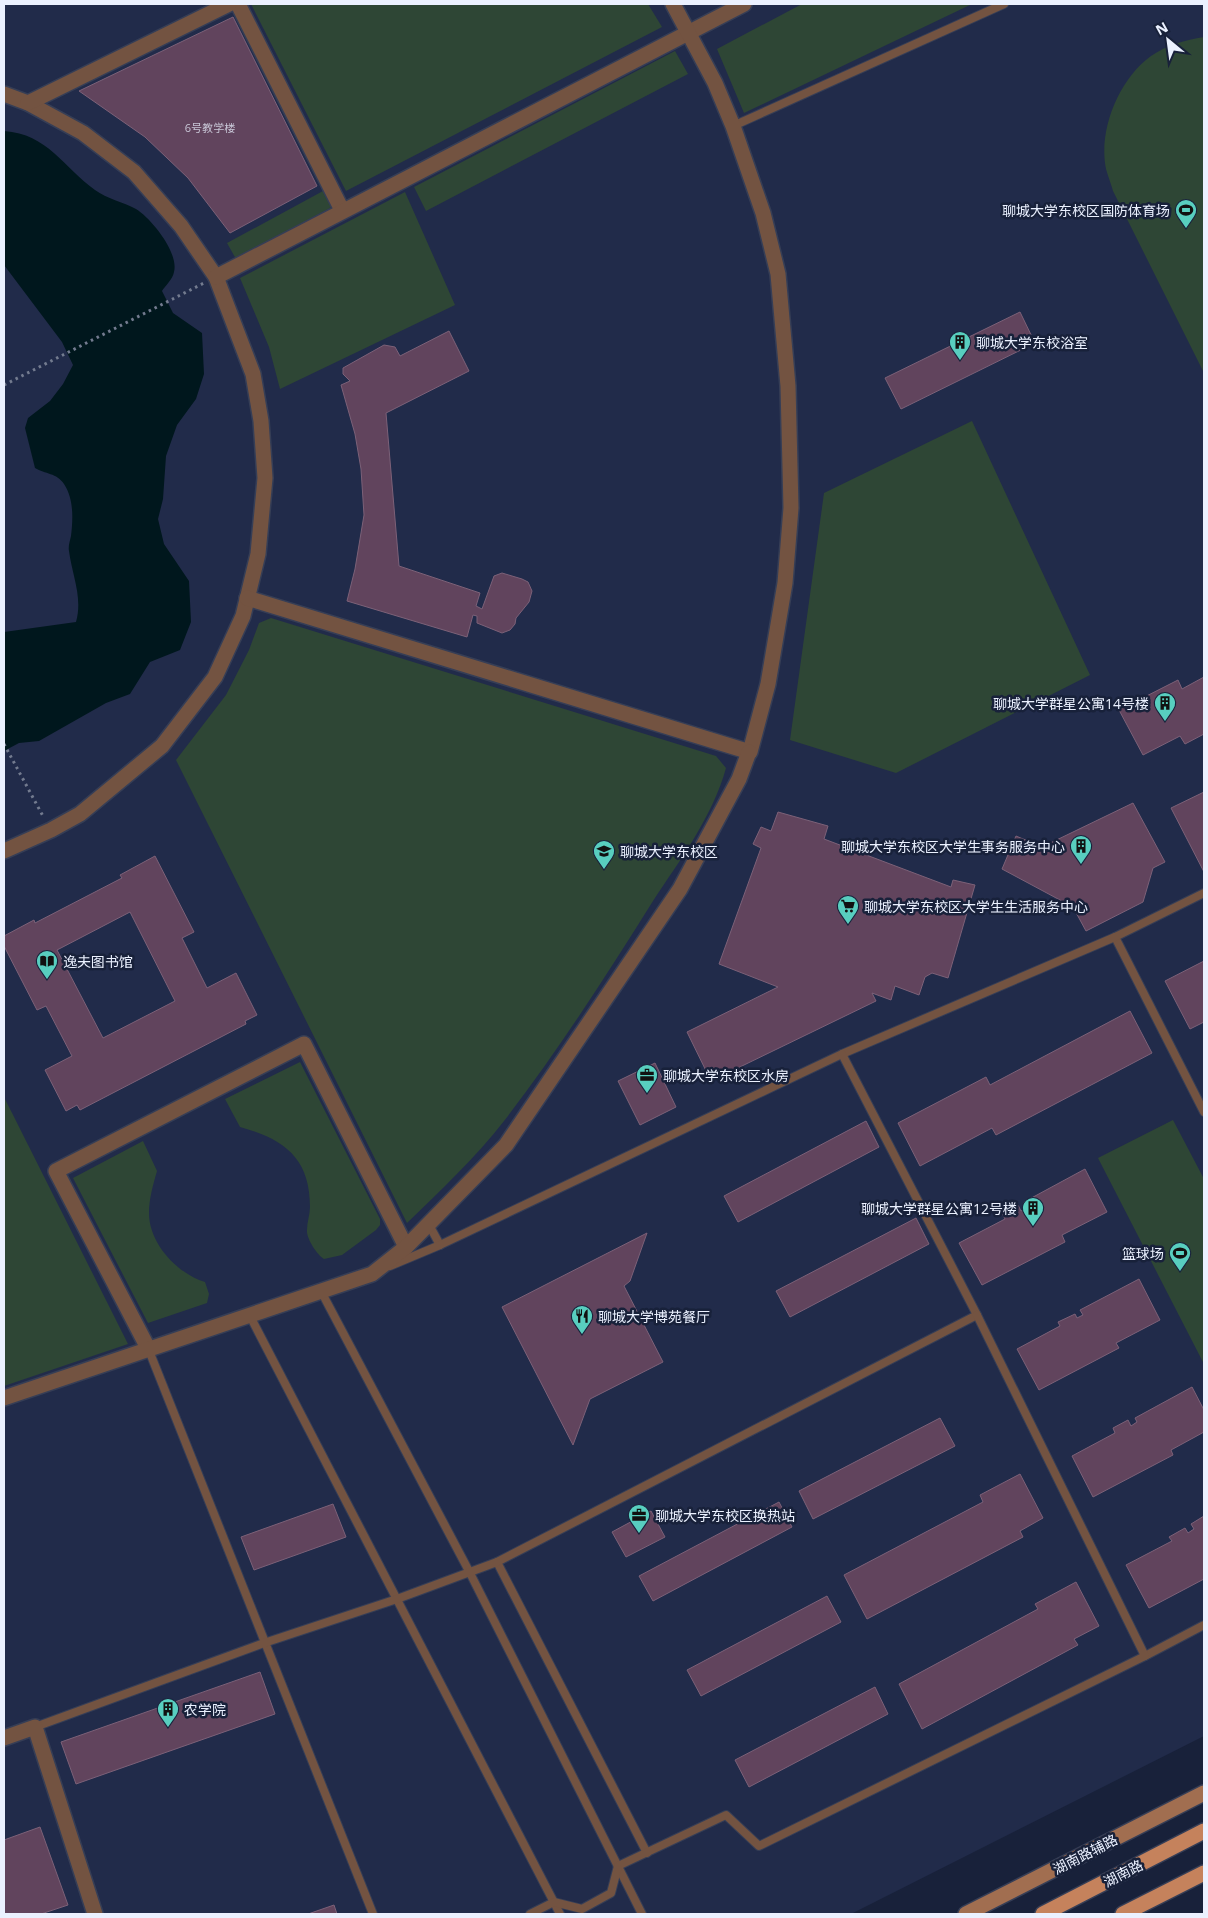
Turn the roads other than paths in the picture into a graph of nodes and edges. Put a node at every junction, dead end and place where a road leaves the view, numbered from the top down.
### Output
1 (229, 4) edge
2 (238, 4) edge
3 (673, 4) edge
4 (744, 4) edge
5 (1004, 4) edge
6 (688, 32) junction
7 (4, 94) edge
8 (28, 103) junction
9 (733, 126) junction
10 (342, 210) junction
11 (216, 277) junction
12 (247, 598) junction
13 (749, 752) junction
14 (4, 851) edge
15 (1204, 893) edge
16 (1115, 937) junction
17 (842, 1054) junction
18 (1204, 1112) edge
19 (428, 1223) junction
20 (440, 1245) junction
21 (406, 1247) junction
22 (372, 1274) junction
23 (322, 1293) junction
24 (977, 1315) junction
25 (250, 1316) junction
26 (148, 1348) junction
27 (4, 1398) edge
28 (497, 1562) junction
29 (470, 1573) junction
30 (397, 1599) junction
31 (1204, 1625) edge
32 (264, 1643) junction
33 (1145, 1656) junction
34 (35, 1727) junction
35 (4, 1738) edge
36 (1204, 1794) edge
37 (1204, 1831) edge
38 (647, 1853) junction
39 (618, 1866) junction
40 (1204, 1873) edge
41 (554, 1902) junction
42 (95, 1914) edge
43 (373, 1914) edge
44 (530, 1914) edge
45 (560, 1914) edge
46 (642, 1914) edge
47 (966, 1914) edge
48 (1043, 1914) edge
49 (1123, 1914) edge

1 - 8 street
2 - 10 street
3 - 6 street
4 - 6 street
5 - 9 lane
6 - 9 street
6 - 10 street
7 - 8 street
8 - 11 street
9 - 13 street
10 - 11 street
11 - 12 street
12 - 13 street
12 - 14 street
13 - 19 street
15 - 16 lane
16 - 17 lane
16 - 18 lane
17 - 20 lane
17 - 24 lane
19 - 20 lane
19 - 21 street
20 - 22 lane
21 - 22 street
21 - 26 street
22 - 23 street
23 - 25 street
23 - 29 lane
24 - 28 lane
24 - 33 lane
25 - 26 street
25 - 30 lane
26 - 27 street
26 - 32 lane
28 - 29 lane
28 - 38 lane
29 - 30 lane
29 - 39 lane
30 - 32 lane
30 - 41 lane
31 - 33 lane
32 - 34 lane
32 - 43 lane
33 - 38 lane
34 - 35 street
34 - 42 street
36 - 47 street, 湖南路辅路
37 - 48 main road, 湖南路
38 - 39 lane
39 - 41 lane
39 - 46 lane
40 - 49 main road
41 - 44 lane
41 - 45 lane

